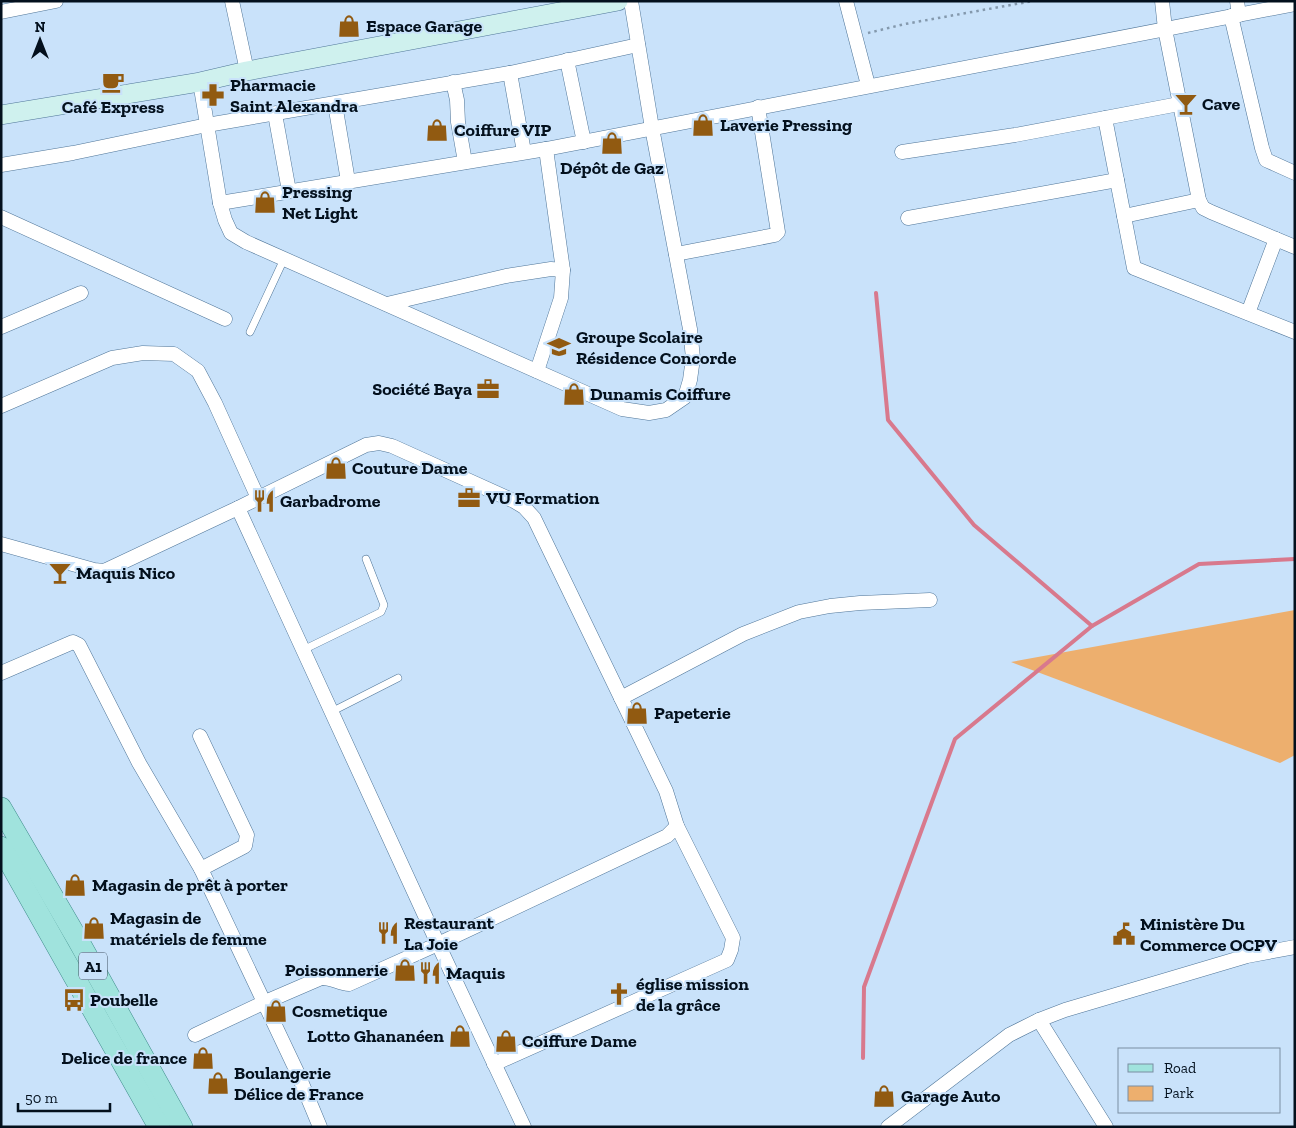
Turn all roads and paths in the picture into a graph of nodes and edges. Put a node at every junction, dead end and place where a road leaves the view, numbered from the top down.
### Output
1 (56, 1) edge
2 (232, 1) edge
3 (631, 1) edge
4 (846, 1) edge
5 (1034, 1) edge
6 (1162, 1) edge
7 (612, 2) edge
8 (1276, 4) edge
9 (1295, 4) edge
10 (1235, 11) edge
11 (1, 12) edge
12 (1165, 29) junction
13 (855, 36) junction
14 (638, 46) junction
15 (567, 60) junction
16 (247, 71) junction
17 (510, 73) junction
18 (200, 82) junction
19 (453, 82) junction
20 (868, 85) junction
21 (335, 104) junction
22 (1180, 104) junction
23 (758, 107) junction
24 (275, 114) junction
25 (1, 115) edge
26 (1105, 118) junction
27 (207, 125) junction
28 (652, 128) junction
29 (584, 142) junction
30 (546, 149) junction
31 (524, 152) junction
32 (902, 152) dead end
33 (465, 162) junction
34 (1, 165) edge
35 (1295, 173) edge
36 (1118, 180) junction
37 (348, 182) junction
38 (289, 191) junction
39 (1199, 200) junction
40 (220, 202) junction
41 (1124, 216) junction
42 (1, 217) edge
43 (908, 218) dead end
44 (1276, 239) junction
45 (1295, 247) edge
46 (676, 254) junction
47 (284, 259) junction
48 (563, 270) junction
49 (81, 294) dead end
50 (387, 304) junction
51 (1248, 313) junction
52 (225, 320) dead end
53 (1, 327) edge
54 (250, 332) dead end
55 (1295, 332) edge
56 (537, 371) junction
57 (1, 406) edge
58 (258, 498) junction
59 (238, 508) junction
60 (1, 544) edge
61 (366, 559) dead end
62 (930, 600) dead end
63 (303, 650) junction
64 (1, 673) edge
65 (398, 678) dead end
66 (621, 698) junction
67 (331, 712) junction
68 (200, 736) dead end
69 (1, 808) edge
70 (677, 826) junction
71 (1, 847) edge
72 (201, 869) junction
73 (438, 944) junction
74 (1295, 947) edge
75 (263, 1003) junction
76 (1039, 1020) junction
77 (195, 1035) dead end
78 (494, 1064) junction
79 (159, 1127) edge
80 (182, 1127) edge
81 (320, 1127) edge
82 (524, 1127) edge
83 (888, 1127) edge
84 (1106, 1127) edge

1 - 11 street
2 - 16 street
3 - 14 street
4 - 13 street
5 - 13 path
6 - 12 street
7 - 16 street
8 - 9 street
8 - 10 street
10 - 12 street
10 - 35 street
12 - 20 street
12 - 22 street
13 - 20 street
14 - 15 street
14 - 28 street
15 - 17 street
15 - 29 street
16 - 18 street
17 - 19 street
17 - 31 street
18 - 25 street
18 - 27 street
19 - 21 street
19 - 33 street
20 - 23 street
21 - 24 street
21 - 37 street
22 - 26 street
22 - 39 street
23 - 28 street
23 - 46 street
24 - 27 street
24 - 38 street
26 - 32 street
26 - 36 street
27 - 34 street
27 - 40 street
28 - 29 street
28 - 46 street
29 - 30 street
30 - 31 street
30 - 48 street
31 - 33 street
33 - 37 street
36 - 41 street
36 - 43 street
37 - 38 street
38 - 40 street
39 - 41 street
39 - 44 street
40 - 47 street
41 - 51 street
42 - 52 street
44 - 45 street
44 - 51 street
46 - 56 street
47 - 50 street
47 - 54 lane
48 - 50 street
48 - 56 street
49 - 53 street
50 - 56 street
51 - 55 street
57 - 58 street
58 - 59 street
58 - 66 street
59 - 60 street
59 - 63 street
61 - 63 lane
62 - 66 street
63 - 67 street
64 - 72 street
65 - 67 lane
66 - 70 street
67 - 73 street
68 - 72 street
69 - 80 main road, A1
70 - 73 street
70 - 78 street
71 - 79 main road, A1
72 - 75 street
73 - 75 street
73 - 78 street
74 - 76 street
75 - 77 street
75 - 81 street
76 - 83 street
76 - 84 street
78 - 82 street

